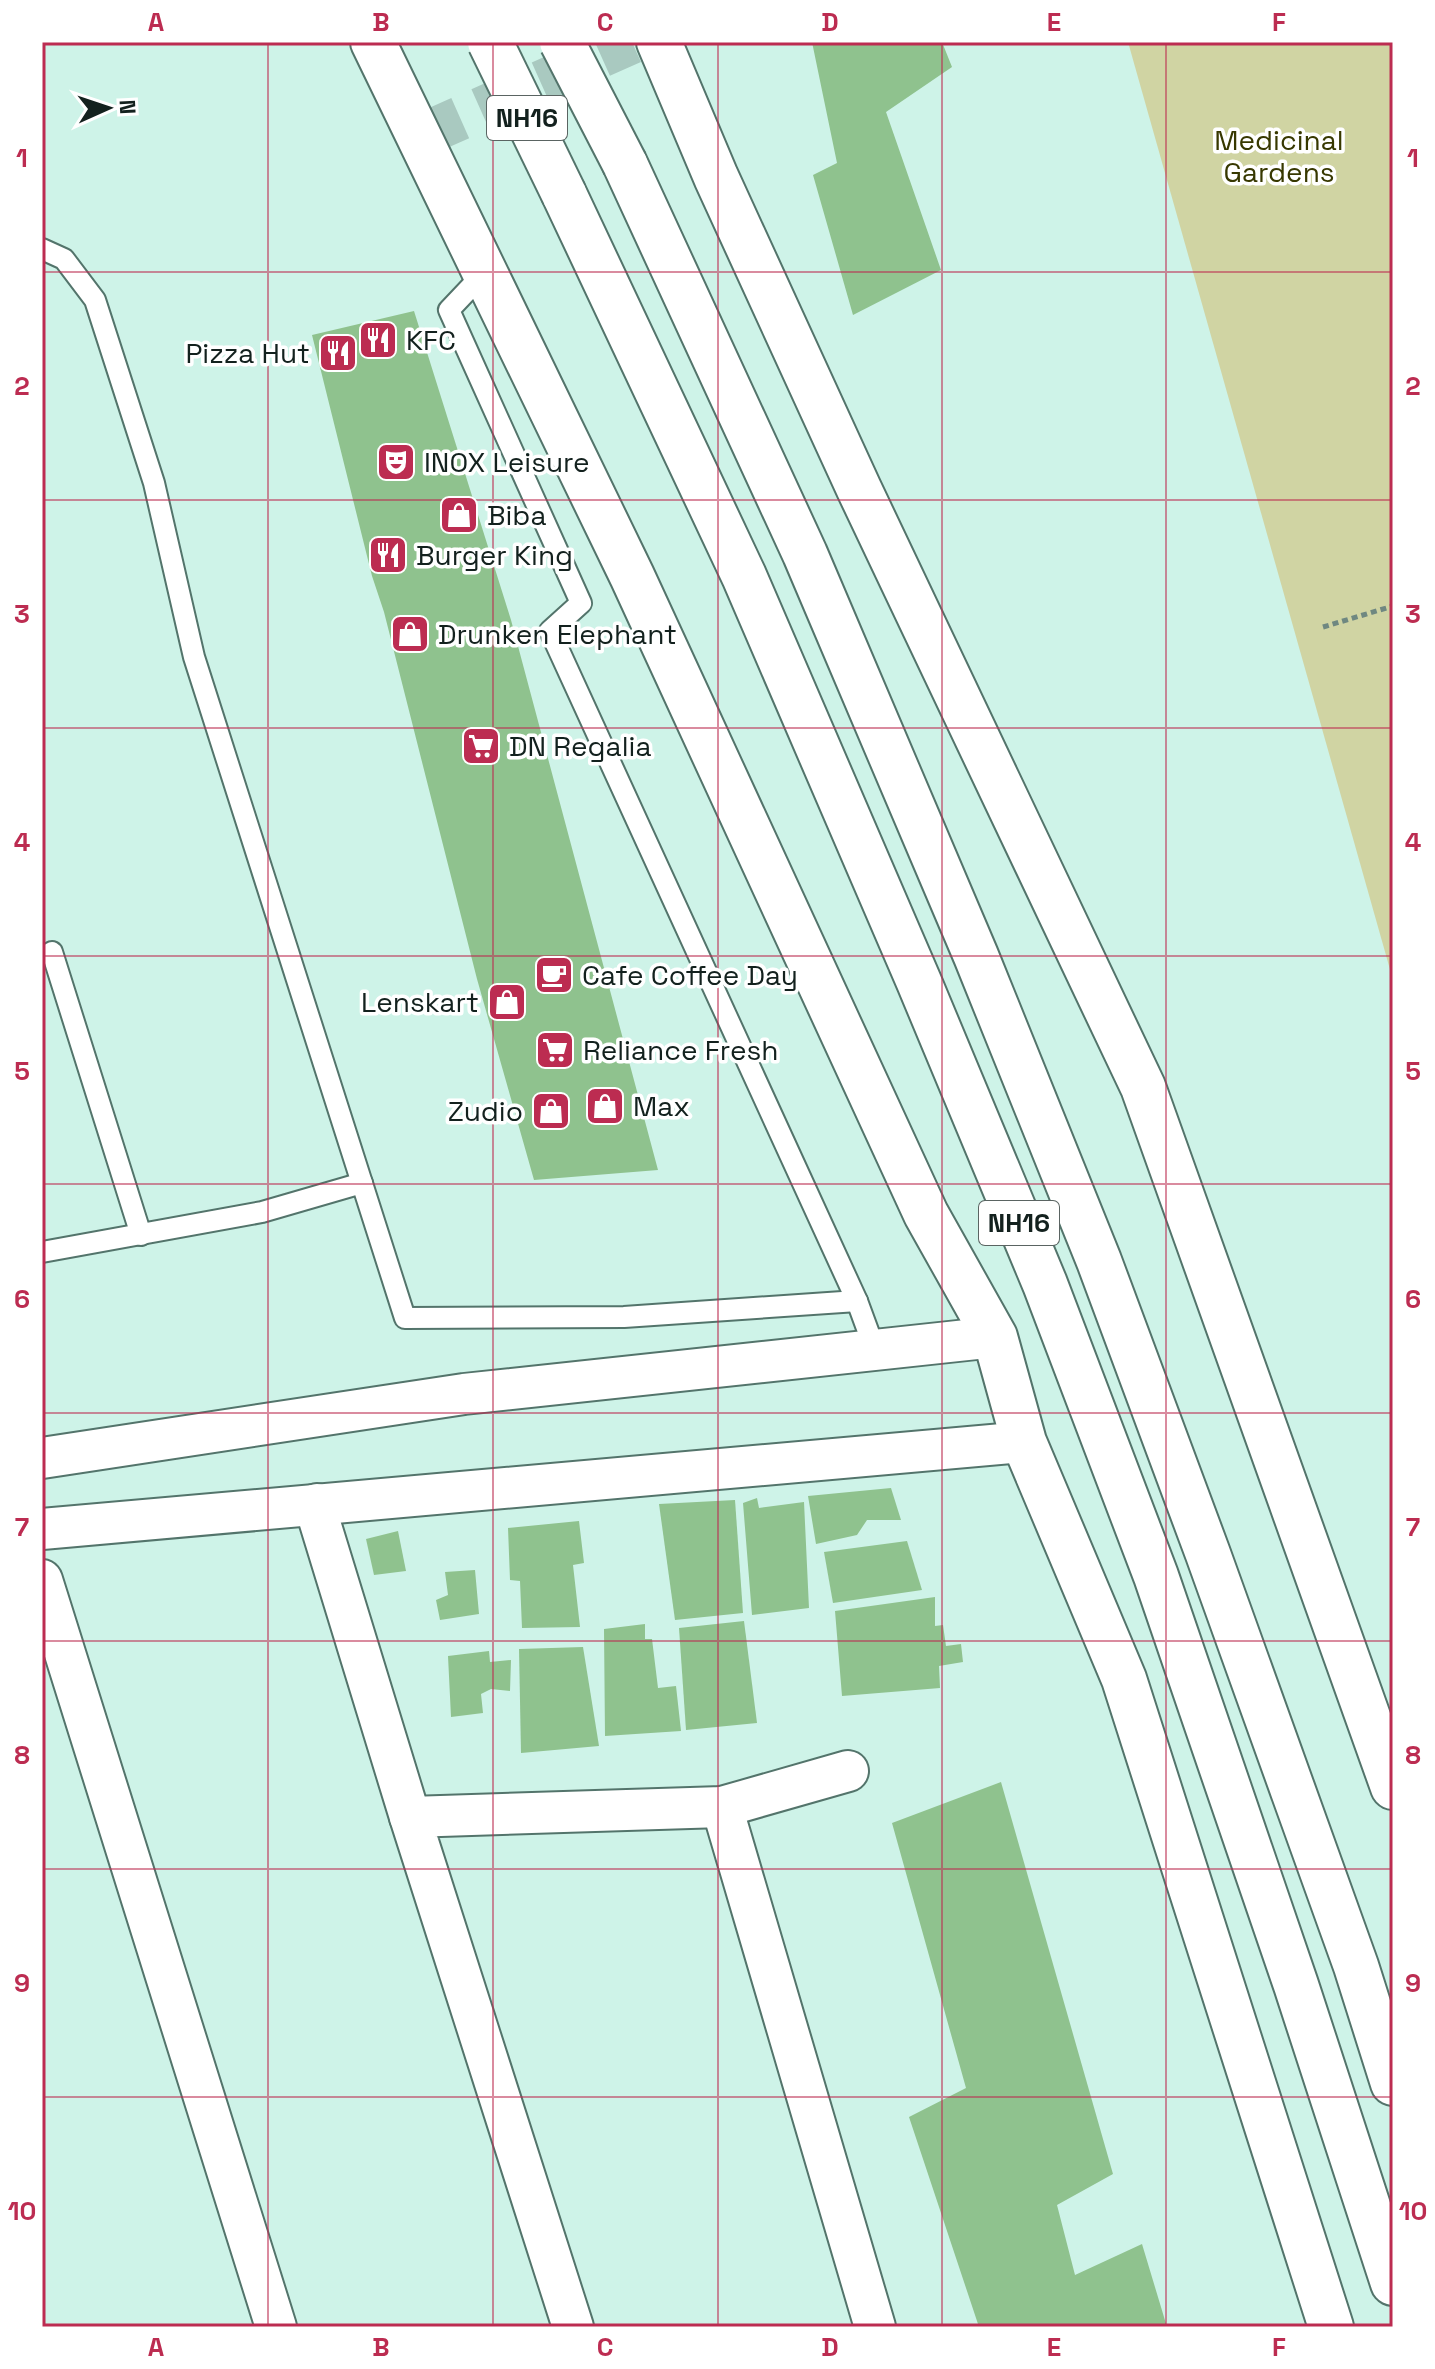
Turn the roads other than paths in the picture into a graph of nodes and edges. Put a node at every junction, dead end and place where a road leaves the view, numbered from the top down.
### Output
1 (373, 42) edge
2 (490, 42) edge
3 (562, 42) edge
4 (659, 42) edge
5 (42, 249) edge
6 (484, 273) junction
7 (52, 952) dead end
8 (362, 1183) junction
9 (141, 1235) junction
10 (42, 1252) edge
11 (857, 1301) junction
12 (995, 1337) junction
13 (875, 1350) junction
14 (1024, 1442) junction
15 (42, 1458) edge
16 (317, 1504) junction
17 (42, 1529) edge
18 (42, 1580) edge
19 (848, 1771) dead end
20 (1393, 1787) edge
21 (722, 1807) junction
22 (410, 1817) junction
23 (1393, 2083) edge
24 (1393, 2283) edge
25 (276, 2327) edge
26 (573, 2327) edge
27 (875, 2327) edge
28 (1331, 2327) edge

1 - 6 main road
2 - 24 main road, NH16, bridge
3 - 23 main road, NH16, bridge
4 - 20 main road
5 - 8 lane
6 - 11 lane
6 - 12 main road
7 - 9 lane
8 - 9 lane
8 - 11 lane
9 - 10 lane
11 - 13 lane
12 - 13 street
12 - 14 main road
13 - 15 street
14 - 16 street
14 - 28 main road
16 - 17 street
16 - 22 street
18 - 25 street
19 - 21 street
21 - 22 street
21 - 27 street
22 - 26 street

